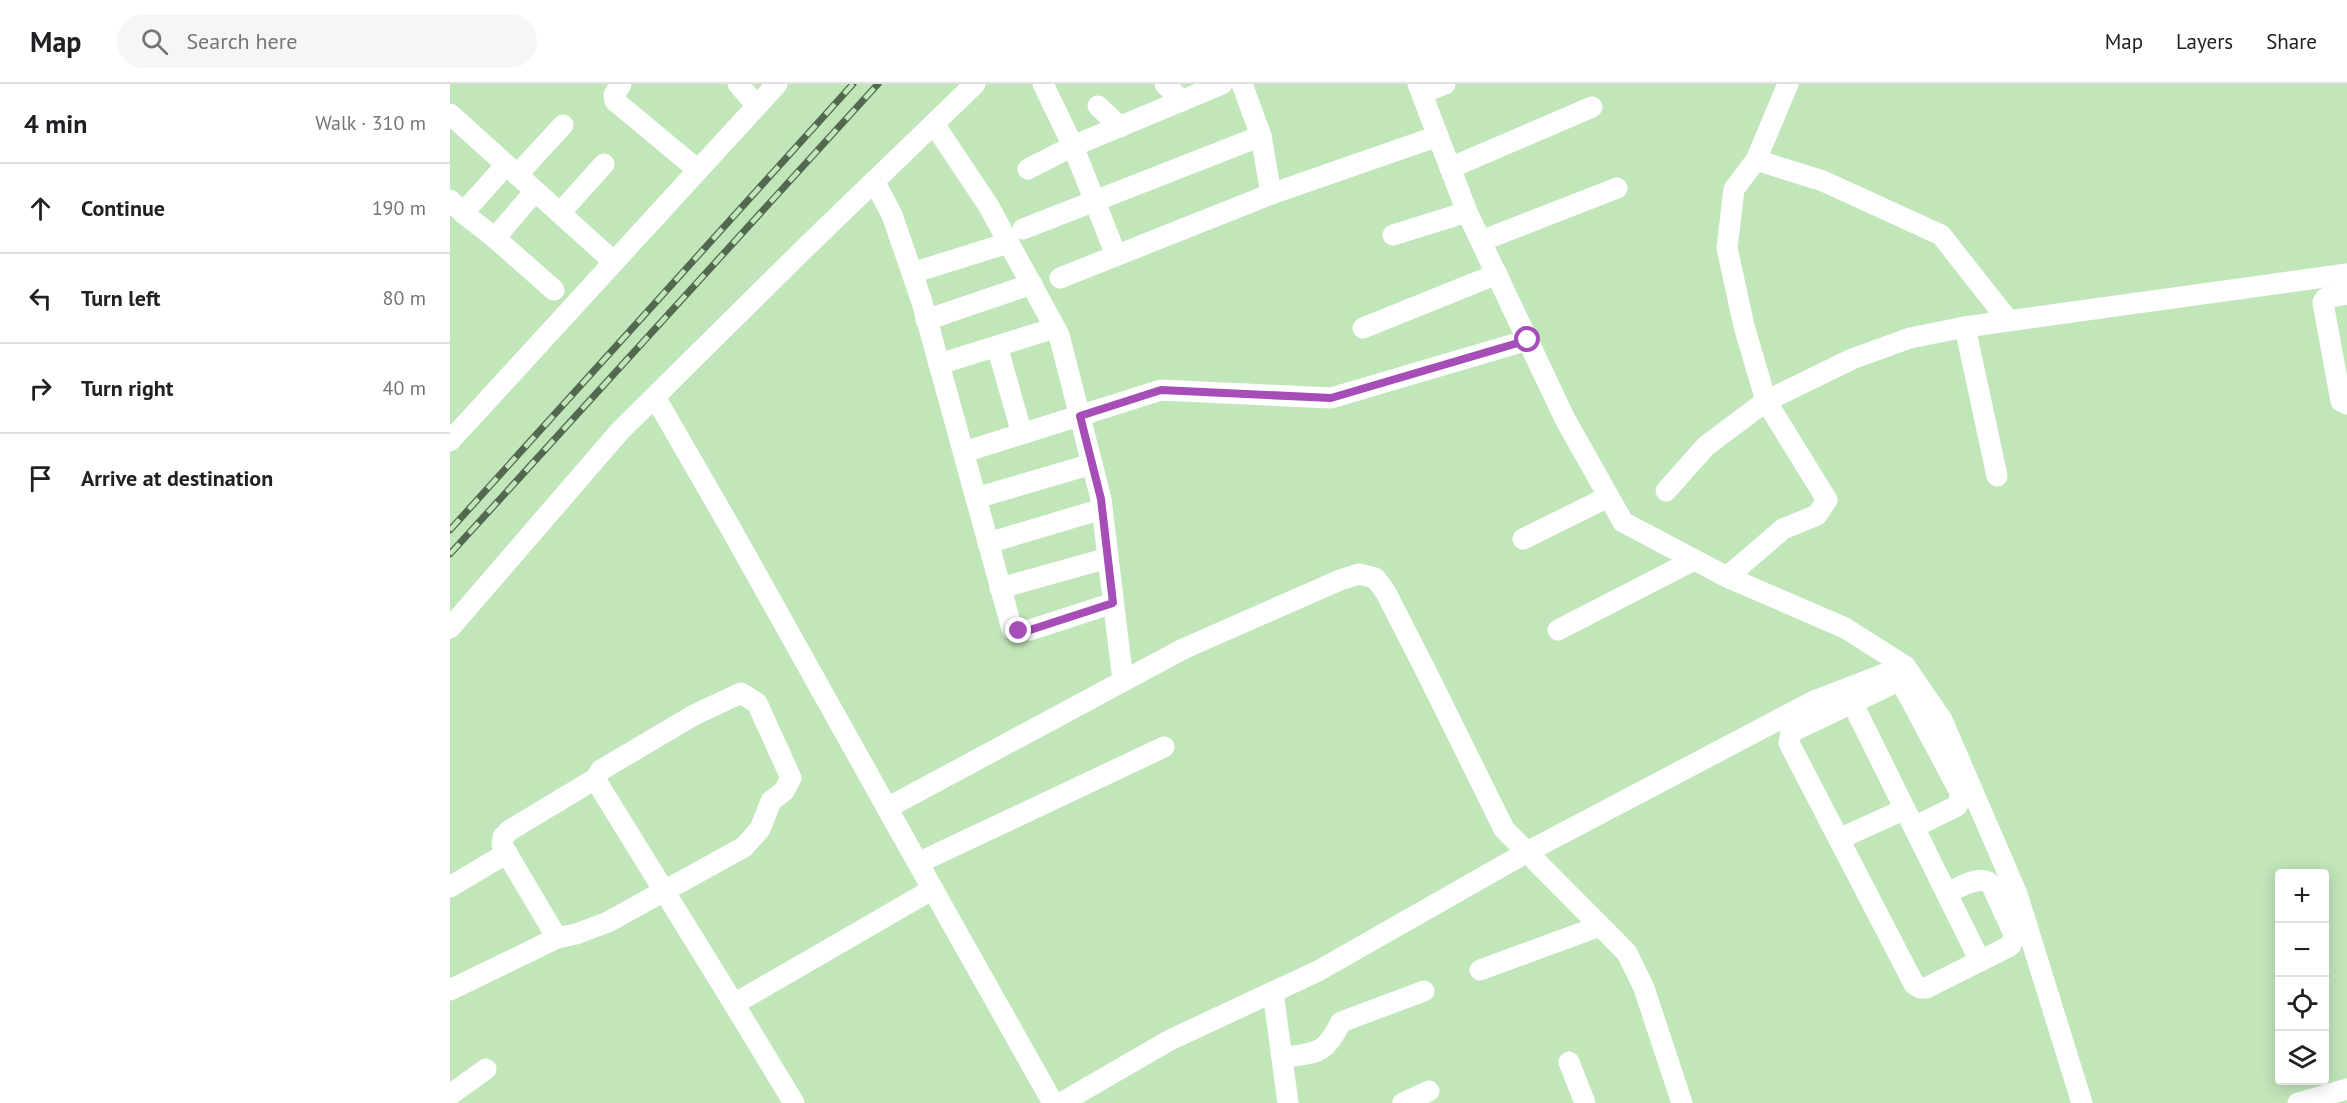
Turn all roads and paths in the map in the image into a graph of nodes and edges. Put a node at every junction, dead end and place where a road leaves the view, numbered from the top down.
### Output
1 (621, 84) edge
2 (738, 84) edge
3 (777, 84) edge
4 (975, 84) edge
5 (1043, 84) edge
6 (1165, 84) edge
7 (1222, 84) edge
8 (1242, 84) edge
9 (1445, 84) edge
10 (1788, 84) edge
11 (1420, 88) edge
12 (1182, 100) junction
13 (758, 106) junction
14 (1098, 106) dead end
15 (1592, 107) dead end
16 (450, 114) edge
17 (934, 123) junction
18 (563, 125) dead end
19 (1120, 127) junction
20 (1438, 135) junction
21 (1261, 136) junction
22 (1073, 146) junction
23 (1756, 160) junction
24 (604, 164) dead end
25 (1450, 168) junction
26 (1028, 169) dead end
27 (512, 170) junction
28 (698, 170) junction
29 (874, 181) junction
30 (1617, 188) dead end
31 (535, 191) junction
32 (1271, 194) junction
33 (1094, 201) junction
34 (457, 206) edge
35 (1467, 212) junction
36 (560, 213) junction
37 (1393, 235) dead end
38 (1016, 236) junction
39 (495, 238) junction
40 (1481, 242) junction
41 (1116, 255) junction
42 (614, 262) junction
43 (912, 273) junction
44 (1497, 274) junction
45 (2347, 274) edge
46 (1060, 278) dead end
47 (1032, 284) junction
48 (554, 290) dead end
49 (2347, 294) edge
50 (927, 320) junction
51 (2008, 321) junction
52 (1965, 327) junction
53 (1055, 328) junction
54 (1363, 328) dead end
55 (1528, 340) junction
56 (997, 346) junction
57 (939, 364) junction
58 (655, 398) junction
59 (1766, 401) junction
60 (2347, 404) edge
61 (1080, 416) junction
62 (1022, 434) junction
63 (450, 441) edge
64 (964, 452) junction
65 (1092, 464) junction
66 (1997, 476) dead end
67 (1666, 491) dead end
68 (1608, 497) junction
69 (975, 498) junction
70 (1102, 509) junction
71 (1523, 539) dead end
72 (988, 543) junction
73 (1108, 558) junction
74 (1694, 560) junction
75 (1727, 577) junction
76 (1000, 588) junction
77 (1113, 603) junction
78 (450, 628) edge
79 (1558, 630) dead end
80 (1905, 666) junction
81 (1123, 681) junction
82 (1849, 696) junction
83 (1164, 747) dead end
84 (595, 779) junction
85 (887, 808) junction
86 (1909, 818) junction
87 (1839, 839) junction
88 (1527, 852) junction
89 (507, 853) junction
90 (918, 863) junction
91 (450, 887) edge
92 (933, 889) junction
93 (665, 890) junction
94 (1947, 893) junction
95 (1600, 926) junction
96 (557, 938) junction
97 (1980, 961) junction
98 (1480, 970) dead end
99 (450, 990) edge
100 (1424, 991) dead end
101 (1273, 992) junction
102 (734, 1005) junction
103 (1282, 1058) junction
104 (1569, 1062) dead end
105 (486, 1069) dead end
106 (2347, 1089) edge
107 (1429, 1091) dead end
108 (450, 1095) edge
109 (794, 1103) edge
110 (1053, 1103) edge
111 (1061, 1103) edge
112 (1288, 1103) edge
113 (1403, 1103) edge
114 (1585, 1103) edge
115 (1682, 1103) edge
116 (2082, 1103) edge
117 (2298, 1103) edge

1 - 28 street
2 - 13 street
3 - 13 street
4 - 17 street
5 - 22 street
6 - 12 street
7 - 12 street
8 - 21 street
9 - 11 street
10 - 23 street
11 - 20 street
12 - 19 street
13 - 28 street
14 - 19 street
15 - 25 street
16 - 27 street
17 - 29 street
17 - 38 street
18 - 27 street
19 - 22 street
20 - 25 street
20 - 32 street
21 - 32 street
21 - 33 street
22 - 26 street
22 - 33 street
23 - 51 street
23 - 59 street
24 - 36 street
25 - 35 street
27 - 31 street
27 - 34 street
28 - 42 street
29 - 43 street
29 - 58 street
30 - 40 street
31 - 36 street
31 - 39 street
32 - 41 street
33 - 38 street
33 - 41 street
34 - 39 street
35 - 37 street
35 - 40 street
36 - 42 street
38 - 43 street
38 - 47 street
39 - 48 street
40 - 44 street
41 - 46 street
42 - 63 street
43 - 50 street
44 - 54 street
44 - 55 street
45 - 51 street
47 - 50 street
47 - 53 street
49 - 60 street
50 - 57 street
51 - 52 street
52 - 59 street
52 - 66 street
53 - 56 street
53 - 61 street
55 - 61 street
55 - 68 street
56 - 57 street
56 - 62 street
57 - 64 street
58 - 78 street
58 - 85 street
59 - 67 street
59 - 75 street
61 - 62 street
61 - 65 street
62 - 64 street
64 - 69 street
65 - 69 street
65 - 70 street
68 - 71 street
68 - 74 street
69 - 72 street
70 - 72 street
70 - 73 street
72 - 76 street
73 - 76 street
73 - 77 street
74 - 75 street
74 - 79 street
75 - 80 street
76 - 77 street
77 - 81 street
80 - 82 street
80 - 116 street
81 - 85 street
81 - 88 street
82 - 86 street
82 - 86 street
82 - 87 street
82 - 88 street
83 - 90 street
84 - 89 street
84 - 93 street
84 - 93 street
85 - 90 street
86 - 87 street
86 - 94 street
87 - 97 street
88 - 95 street
88 - 101 street
89 - 91 street
89 - 96 street
90 - 92 street
92 - 102 street
92 - 110 street
93 - 96 street
93 - 102 street
94 - 97 street
94 - 97 street
95 - 98 street
95 - 115 street
96 - 99 street
100 - 103 street
101 - 103 street
101 - 111 street
102 - 109 street
103 - 112 street
104 - 114 street
105 - 108 street
106 - 117 street
107 - 113 street

